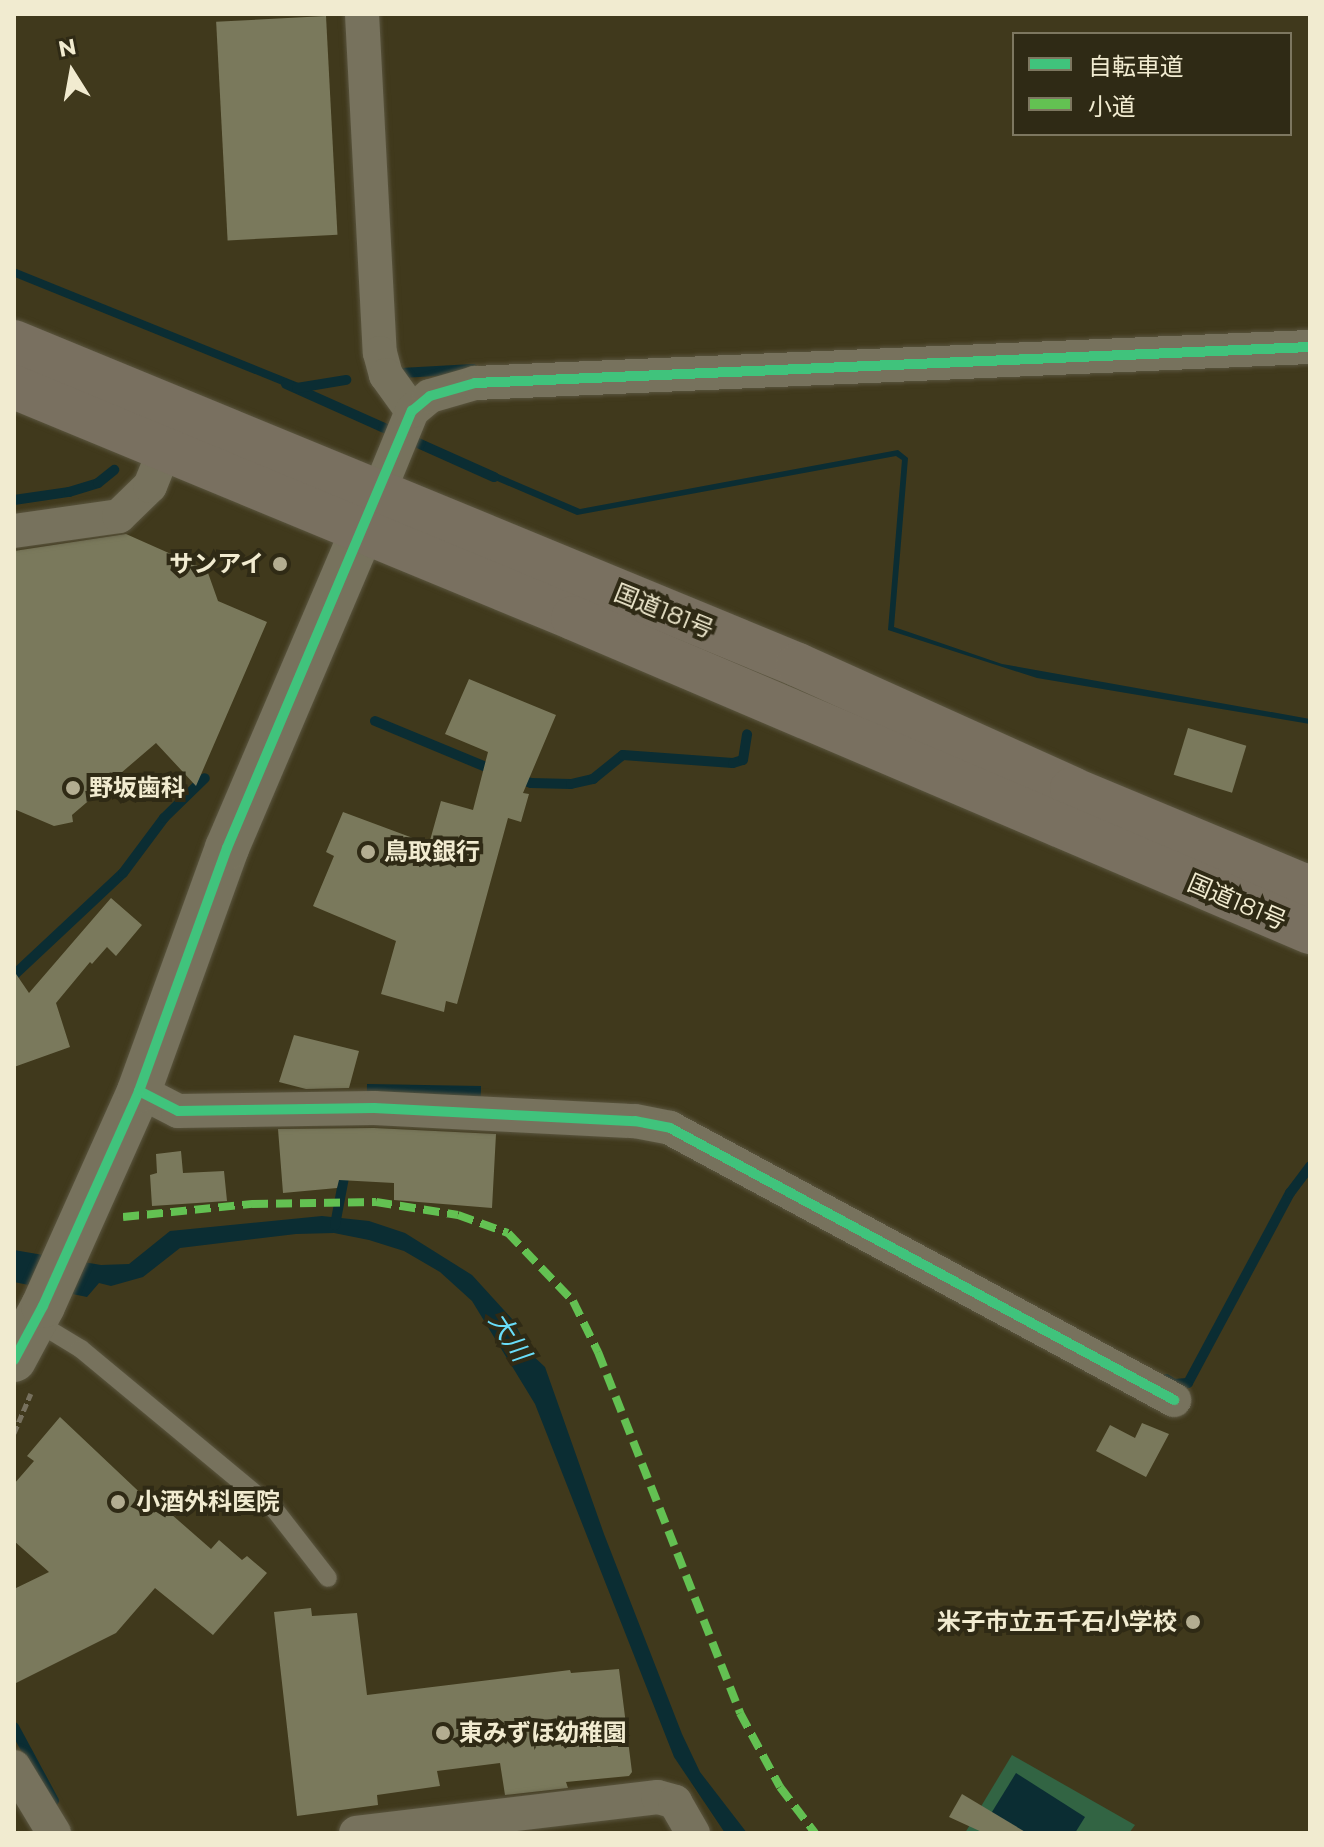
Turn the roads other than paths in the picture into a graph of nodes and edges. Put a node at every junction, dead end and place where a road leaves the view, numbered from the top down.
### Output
1 (362, 14) edge
2 (14, 342) edge
3 (1310, 347) edge
4 (14, 387) edge
5 (412, 411) junction
6 (165, 449) junction
7 (370, 512) junction
8 (14, 531) edge
9 (1310, 888) edge
10 (1310, 932) edge
11 (139, 1091) junction
12 (39, 1313) junction
13 (14, 1360) edge
14 (1174, 1400) dead end
15 (328, 1578) dead end
16 (14, 1767) edge
17 (54, 1833) edge
18 (356, 1833) edge
19 (693, 1833) edge

1 - 5 street
2 - 7 highway, 国道181号
3 - 5 street
4 - 6 highway, 国道181号
5 - 7 street
6 - 7 highway, 国道181号
6 - 8 street
7 - 9 highway, 国道181号
7 - 10 highway, 国道181号
7 - 11 street
11 - 12 street
11 - 14 street
12 - 13 street
12 - 15 lane
16 - 17 street
18 - 19 street

